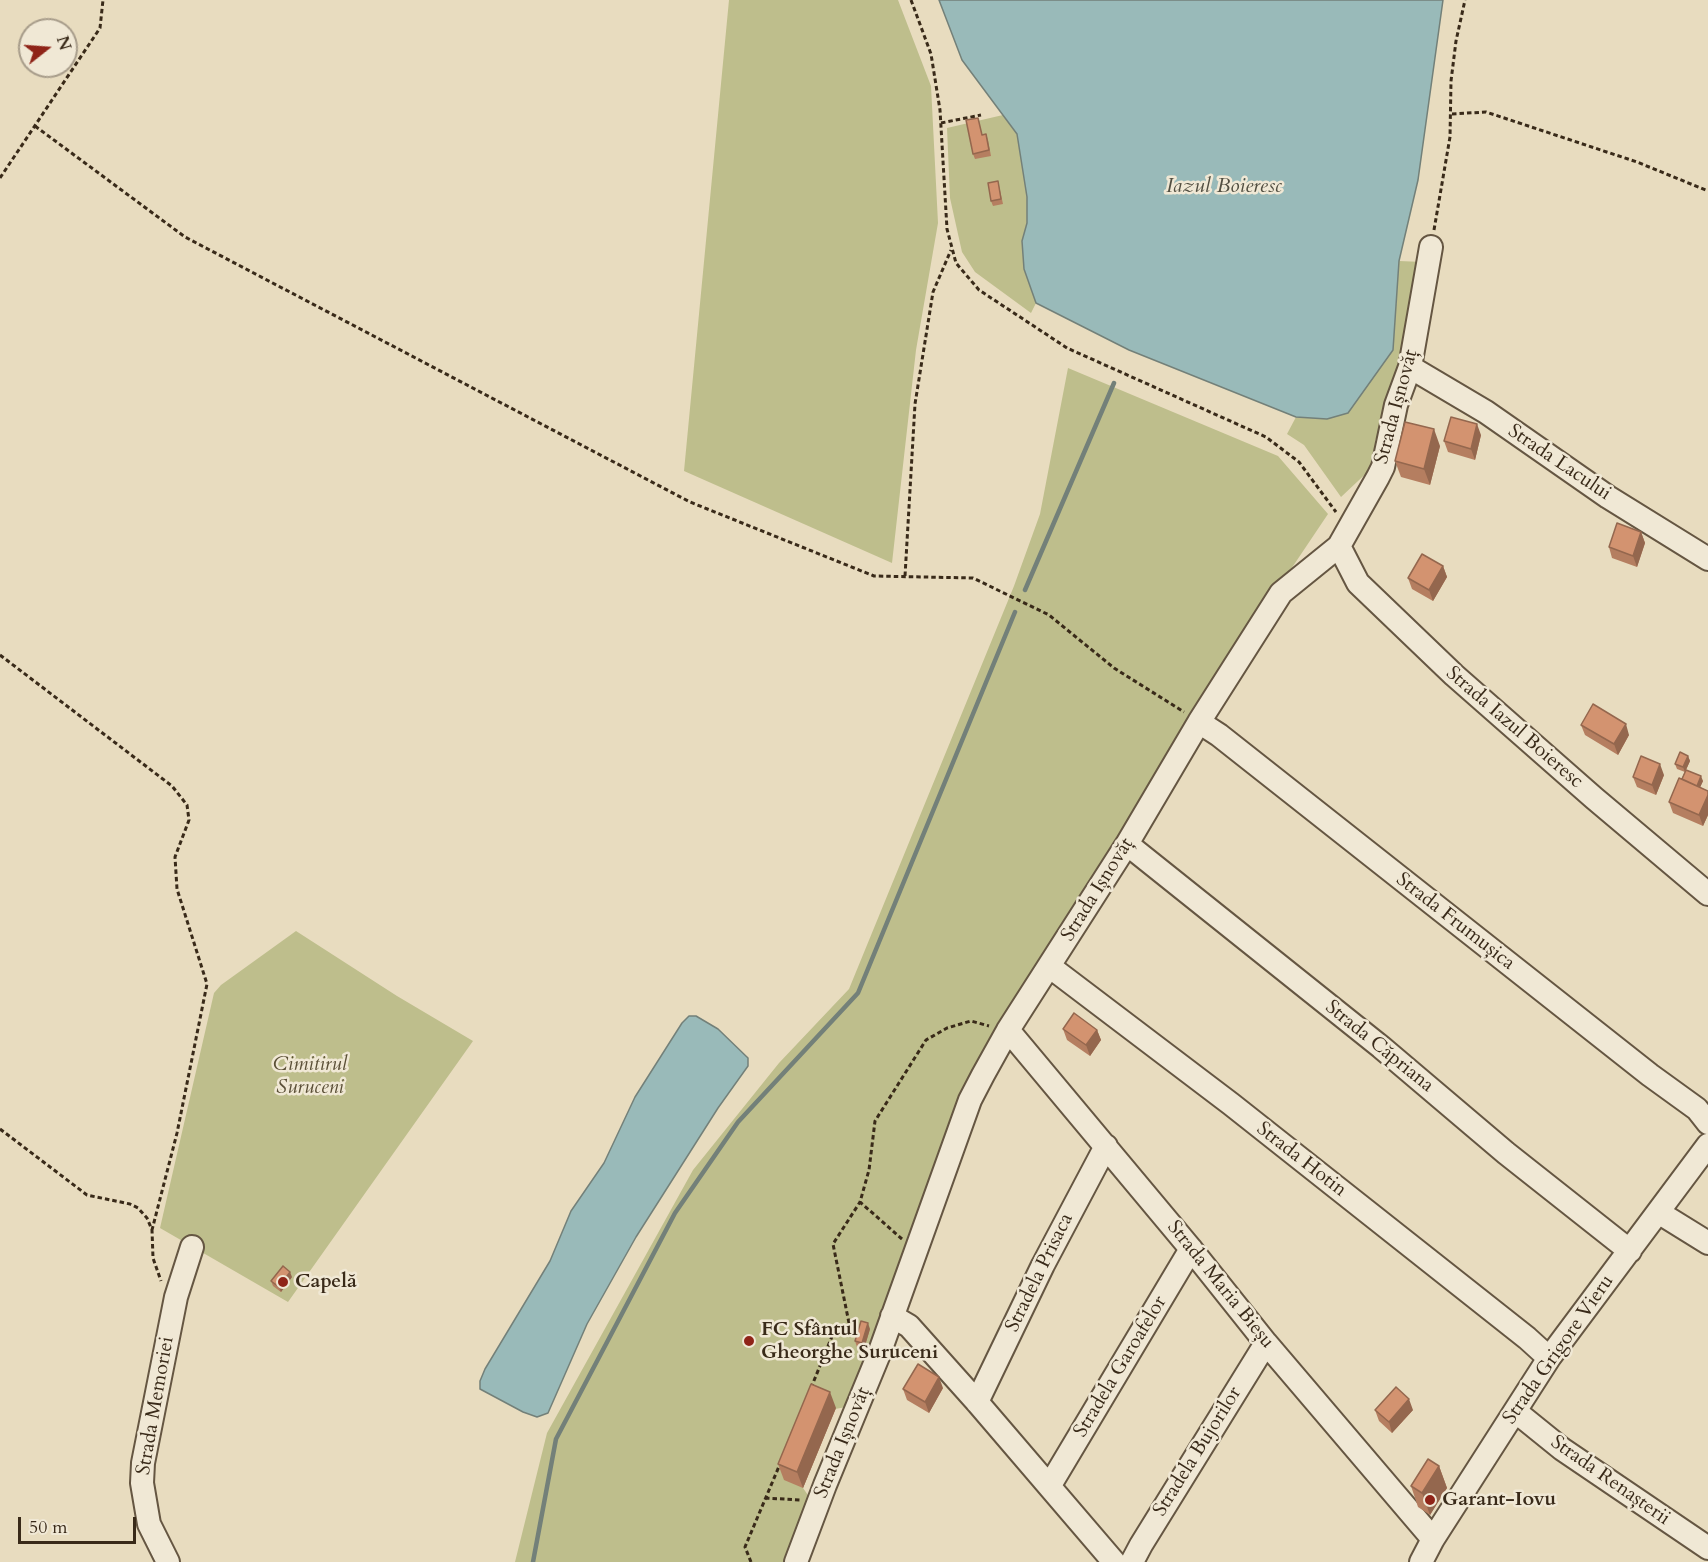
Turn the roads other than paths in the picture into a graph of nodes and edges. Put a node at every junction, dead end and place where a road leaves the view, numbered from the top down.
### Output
1 (1431, 247) road end
2 (1410, 367) junction
3 (1339, 546) junction
4 (1708, 560) edge
5 (1199, 722) junction
6 (1127, 844) junction
7 (1708, 894) edge
8 (1049, 966) junction
9 (1008, 1030) junction
10 (1708, 1123) edge
11 (1708, 1145) edge
12 (1106, 1146) junction
13 (1658, 1212) junction
14 (1708, 1244) edge
15 (192, 1247) dead end
16 (1191, 1249) junction
17 (1630, 1251) junction
18 (892, 1316) junction
19 (1266, 1343) junction
20 (1549, 1358) junction
21 (977, 1402) junction
22 (1515, 1411) junction
23 (1050, 1485) junction
24 (1433, 1539) junction
25 (1708, 1548) edge
26 (168, 1562) edge
27 (796, 1562) edge
28 (1114, 1562) edge
29 (1132, 1562) edge
30 (1421, 1562) edge

1 - 2 street, Strada Ișnovăț
2 - 3 street, Strada Ișnovăț
2 - 4 street, Strada Lacului
3 - 5 street, Strada Ișnovăț
3 - 7 street, Strada Iazul Boieresc
5 - 6 street, Strada Ișnovăț
5 - 10 street, Strada Frumușica
6 - 8 street, Strada Ișnovăț
6 - 17 street, Strada Căpriana
8 - 9 street, Strada Ișnovăț
8 - 20 street, Strada Hotin
9 - 12 street, Strada Maria Bieșu
9 - 18 street, Strada Ișnovăț
11 - 13 street, Strada Grigore Vieru
12 - 16 street, Strada Maria Bieșu
12 - 21 street, Stradela Prisaca
13 - 14 street
13 - 17 street, Strada Grigore Vieru
15 - 26 street, Strada Memoriei
16 - 19 street, Strada Maria Bieșu
16 - 23 street, Stradela Garoafelor
17 - 20 street, Strada Grigore Vieru
18 - 21 street
18 - 27 street, Strada Ișnovăț
19 - 24 street, Strada Maria Bieșu
19 - 29 street, Stradela Bujorilor
20 - 22 street, Strada Grigore Vieru
21 - 23 street
22 - 24 street, Strada Grigore Vieru
22 - 25 street, Strada Renașterii
23 - 28 street
24 - 30 street, Strada Grigore Vieru

